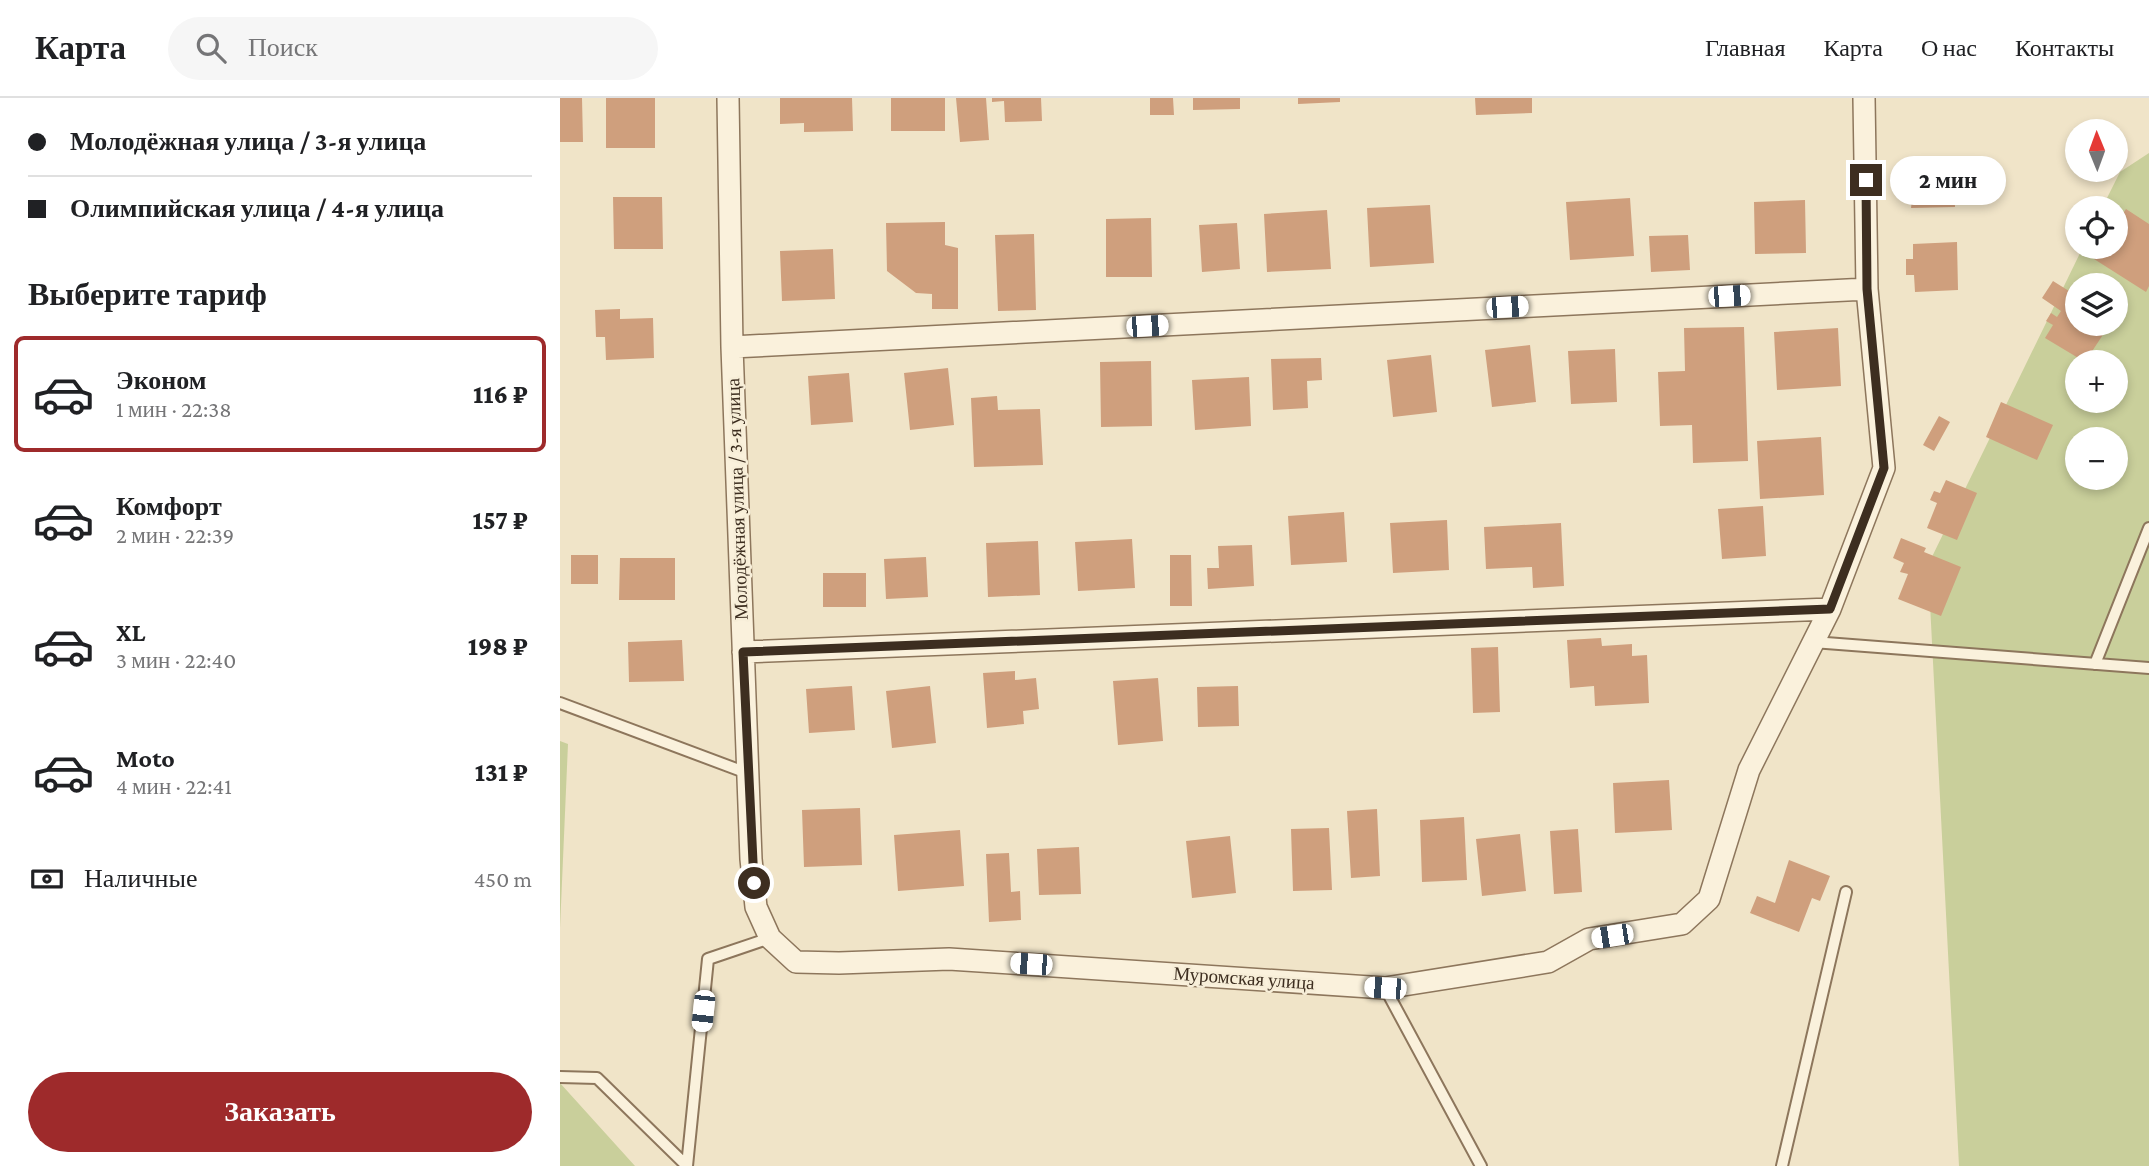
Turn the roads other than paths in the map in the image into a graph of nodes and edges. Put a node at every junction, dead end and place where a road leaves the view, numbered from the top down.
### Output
1 (728, 98) edge
2 (1864, 98) edge
3 (1867, 289) junction
4 (732, 347) junction
5 (2149, 528) edge
6 (1830, 609) junction
7 (1813, 642) junction
8 (743, 652) junction
9 (2095, 664) junction
10 (2149, 668) edge
11 (560, 703) edge
12 (747, 773) junction
13 (1846, 892) dead end
14 (770, 938) junction
15 (1385, 988) junction
16 (560, 1077) edge
17 (1481, 1166) edge
18 (1782, 1166) edge

1 - 4 street, Молодёжная улица / 3-я улица
2 - 3 street
3 - 4 street
3 - 6 street
4 - 8 street, Молодёжная улица / 3-я улица
5 - 9 lane
6 - 7 street
6 - 8 street
7 - 9 lane
7 - 15 street, Муромская улица
8 - 12 street, Молодёжная улица / 3-я улица
9 - 10 lane
11 - 12 lane
12 - 14 street, Молодёжная улица / 3-я улица
13 - 18 lane
14 - 15 street, Муромская улица
14 - 16 lane
15 - 17 lane

